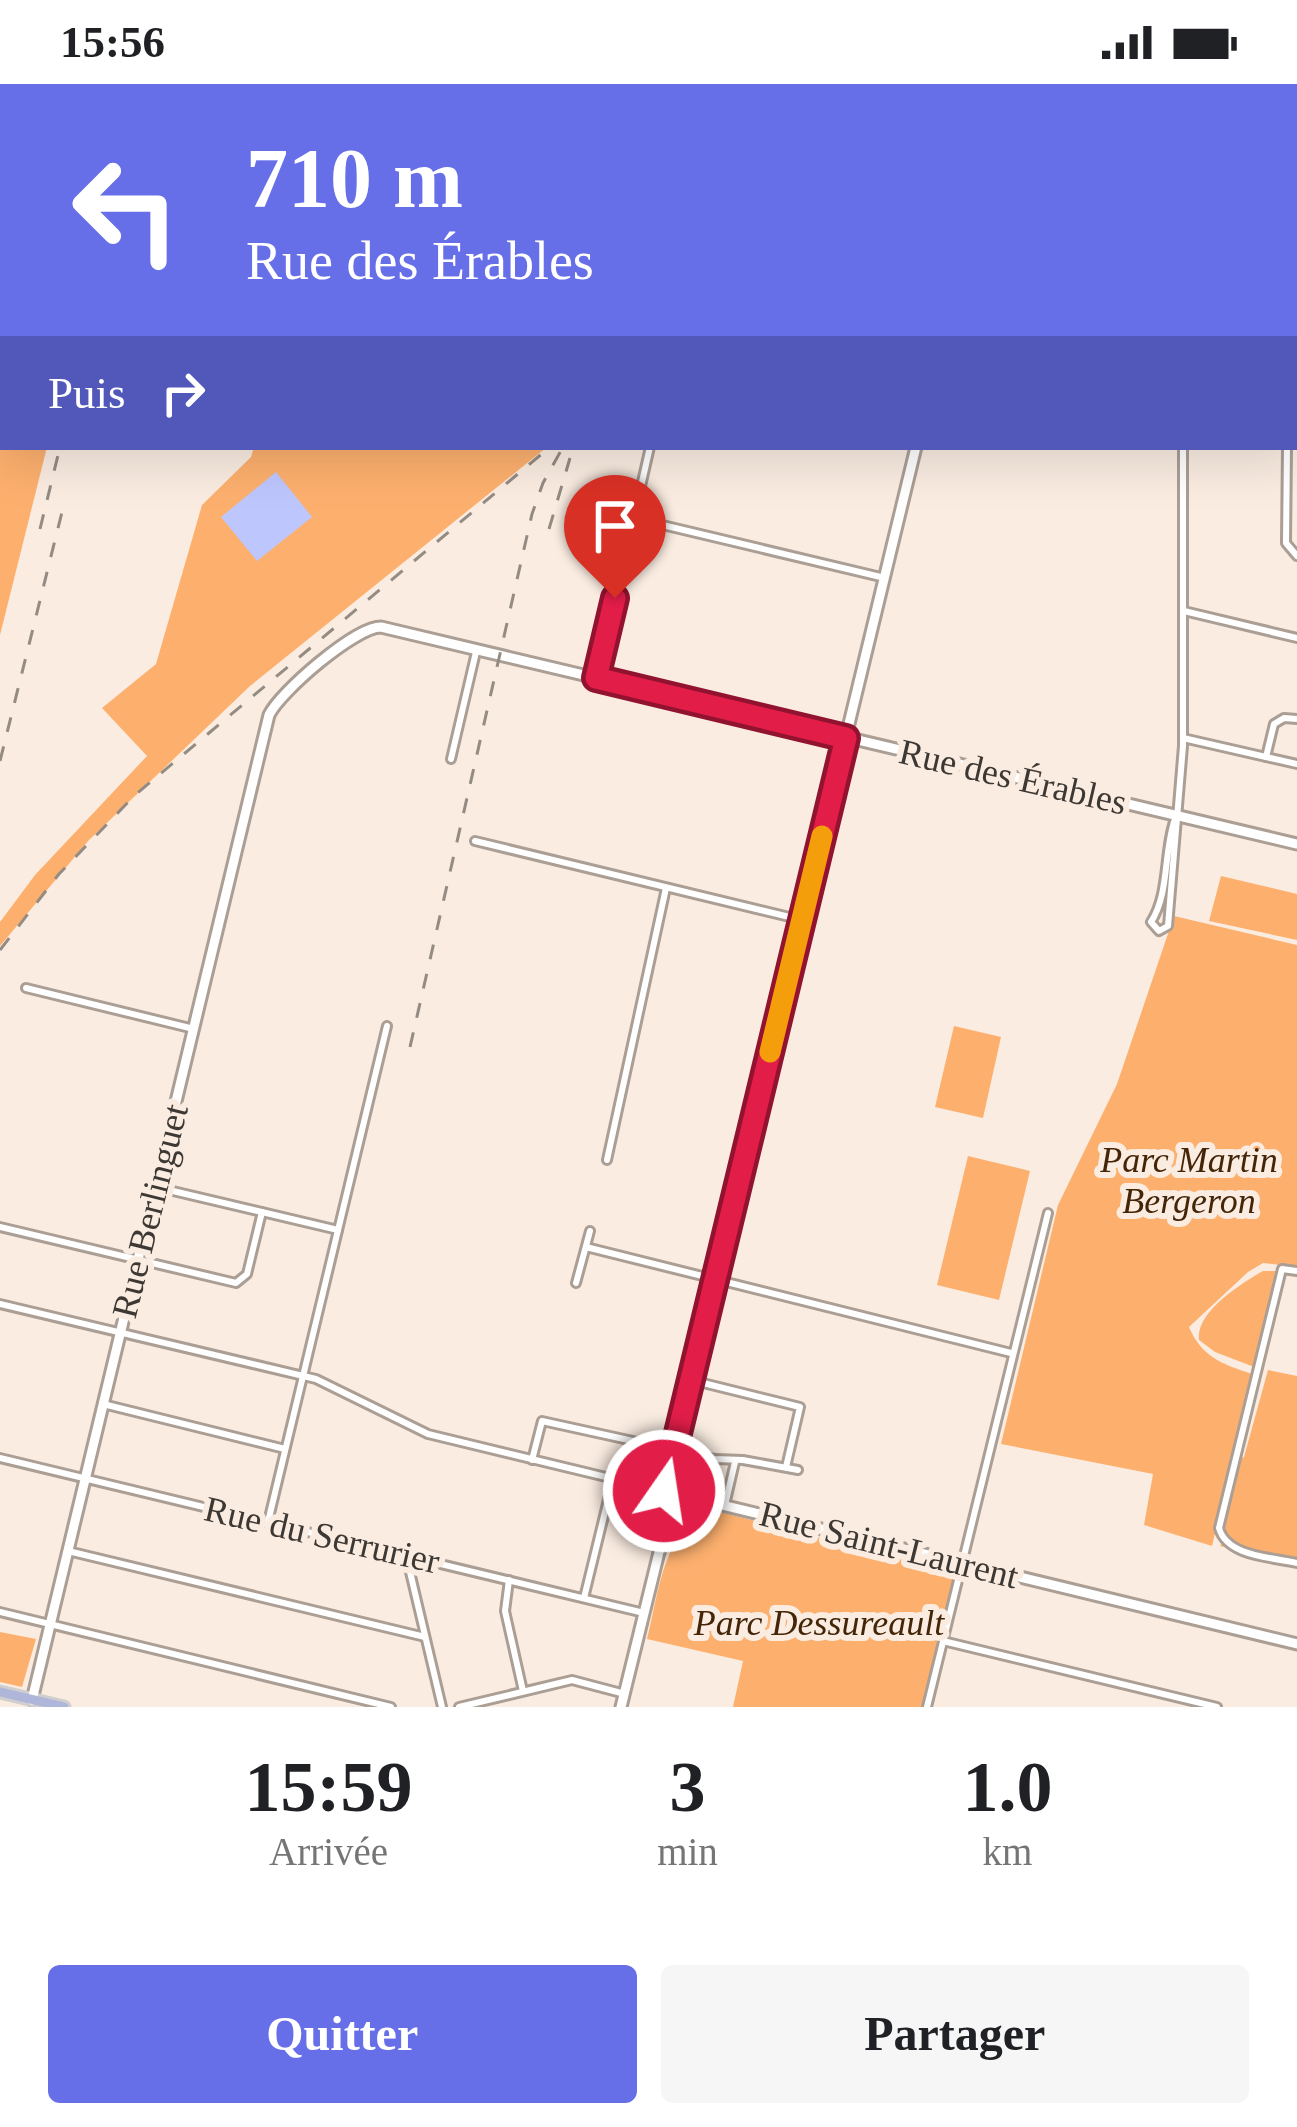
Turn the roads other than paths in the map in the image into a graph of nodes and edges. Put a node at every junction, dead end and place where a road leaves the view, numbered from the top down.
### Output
1 (649, 450) edge
2 (915, 450) edge
3 (1184, 450) edge
4 (1287, 450) edge
5 (633, 518) junction
6 (1297, 556) edge
7 (885, 578) junction
8 (1182, 610) junction
9 (1297, 638) edge
10 (477, 651) junction
11 (596, 678) junction
12 (269, 716) joint
13 (1297, 719) edge
14 (846, 738) junction
15 (1183, 738) junction
16 (1266, 757) junction
17 (451, 759) dead end
18 (1297, 764) edge
19 (1176, 816) junction
20 (475, 841) dead end
21 (1297, 844) edge
22 (666, 888) junction
23 (802, 920) junction
24 (26, 988) dead end
25 (387, 1026) dead end
26 (194, 1029) junction
27 (607, 1160) dead end
28 (156, 1187) junction
29 (262, 1212) junction
30 (1048, 1213) dead end
31 (0, 1227) edge
32 (338, 1230) junction
33 (590, 1231) dead end
34 (586, 1247) junction
35 (138, 1260) junction
36 (1297, 1270) edge
37 (715, 1280) junction
38 (576, 1283) dead end
39 (0, 1304) edge
40 (121, 1332) junction
41 (1011, 1353) junction
42 (303, 1376) junction
43 (691, 1380) junction
44 (103, 1405) junction
45 (285, 1449) junction
46 (674, 1450) junction
47 (0, 1459) edge
48 (532, 1460) junction
49 (736, 1461) junction
50 (786, 1467) junction
51 (798, 1470) dead end
52 (85, 1479) junction
53 (613, 1479) junction
54 (664, 1491) junction
55 (721, 1504) junction
56 (268, 1522) junction
57 (662, 1540) junction
58 (68, 1551) junction
59 (406, 1555) junction
60 (961, 1563) junction
61 (1297, 1563) edge
62 (509, 1580) junction
63 (584, 1598) junction
64 (0, 1612) edge
65 (644, 1612) junction
66 (50, 1624) junction
67 (425, 1637) junction
68 (943, 1641) junction
69 (1297, 1644) edge
70 (523, 1691) junction
71 (0, 1692) edge
72 (625, 1694) junction
73 (32, 1704) edge
74 (64, 1707) edge
75 (391, 1707) edge
76 (442, 1707) edge
77 (459, 1707) edge
78 (621, 1707) edge
79 (927, 1707) edge
80 (1217, 1707) edge

1 - 5 street
2 - 7 street
3 - 8 street
4 - 6 street
5 - 7 street
5 - 11 street
7 - 14 street
8 - 9 street
8 - 15 street
10 - 11 street, Rue des Érables
10 - 12 street, Rue des Érables
10 - 17 street
11 - 14 street, Rue des Érables
12 - 26 street, Rue Berlinguet
13 - 16 street
14 - 19 street, Rue des Érables
14 - 23 street
15 - 16 street
15 - 19 street
16 - 18 street
19 - 19 street
19 - 21 street, Rue des Érables
20 - 22 street
22 - 23 street
22 - 27 street
23 - 37 street
24 - 26 street
25 - 32 street
26 - 28 street, Rue Berlinguet
28 - 29 street
28 - 35 street, Rue Berlinguet
29 - 32 street
29 - 35 street
30 - 41 street
31 - 35 street
32 - 42 street
33 - 34 street
34 - 37 street
34 - 38 street
35 - 40 street, Rue Berlinguet
36 - 61 street
37 - 41 street
37 - 43 street
39 - 40 street, Rue Saint-Laurent
40 - 42 street, Rue Saint-Laurent
40 - 44 street, Rue Berlinguet
41 - 60 street
42 - 45 street
42 - 48 street, Rue Saint-Laurent
43 - 46 street
43 - 50 street
44 - 45 street
44 - 52 street, Rue Berlinguet
45 - 56 street
46 - 48 street
46 - 49 street
46 - 54 street
47 - 52 street, Rue du Serrurier
48 - 53 street, Rue Saint-Laurent
49 - 50 street
49 - 55 street
50 - 51 street
52 - 56 street, Rue du Serrurier
52 - 58 street, Rue Berlinguet
53 - 54 street, Rue Saint-Laurent
53 - 63 street
54 - 55 street, Rue Saint-Laurent
54 - 57 street
55 - 57 street
55 - 60 street, Rue Saint-Laurent
56 - 59 street, Rue du Serrurier
57 - 65 street
58 - 66 street, Rue Berlinguet
58 - 67 street
59 - 62 street, Rue du Serrurier
59 - 67 street
60 - 68 street
60 - 69 street, Rue Saint-Laurent
62 - 63 street, Rue du Serrurier
62 - 70 street
63 - 65 street, Rue du Serrurier
64 - 66 street
65 - 72 street
66 - 73 street, Rue Berlinguet
66 - 75 street
67 - 76 street
68 - 79 street
68 - 80 street
70 - 72 street
70 - 77 street
71 - 73 main road
72 - 78 street
73 - 74 main road

